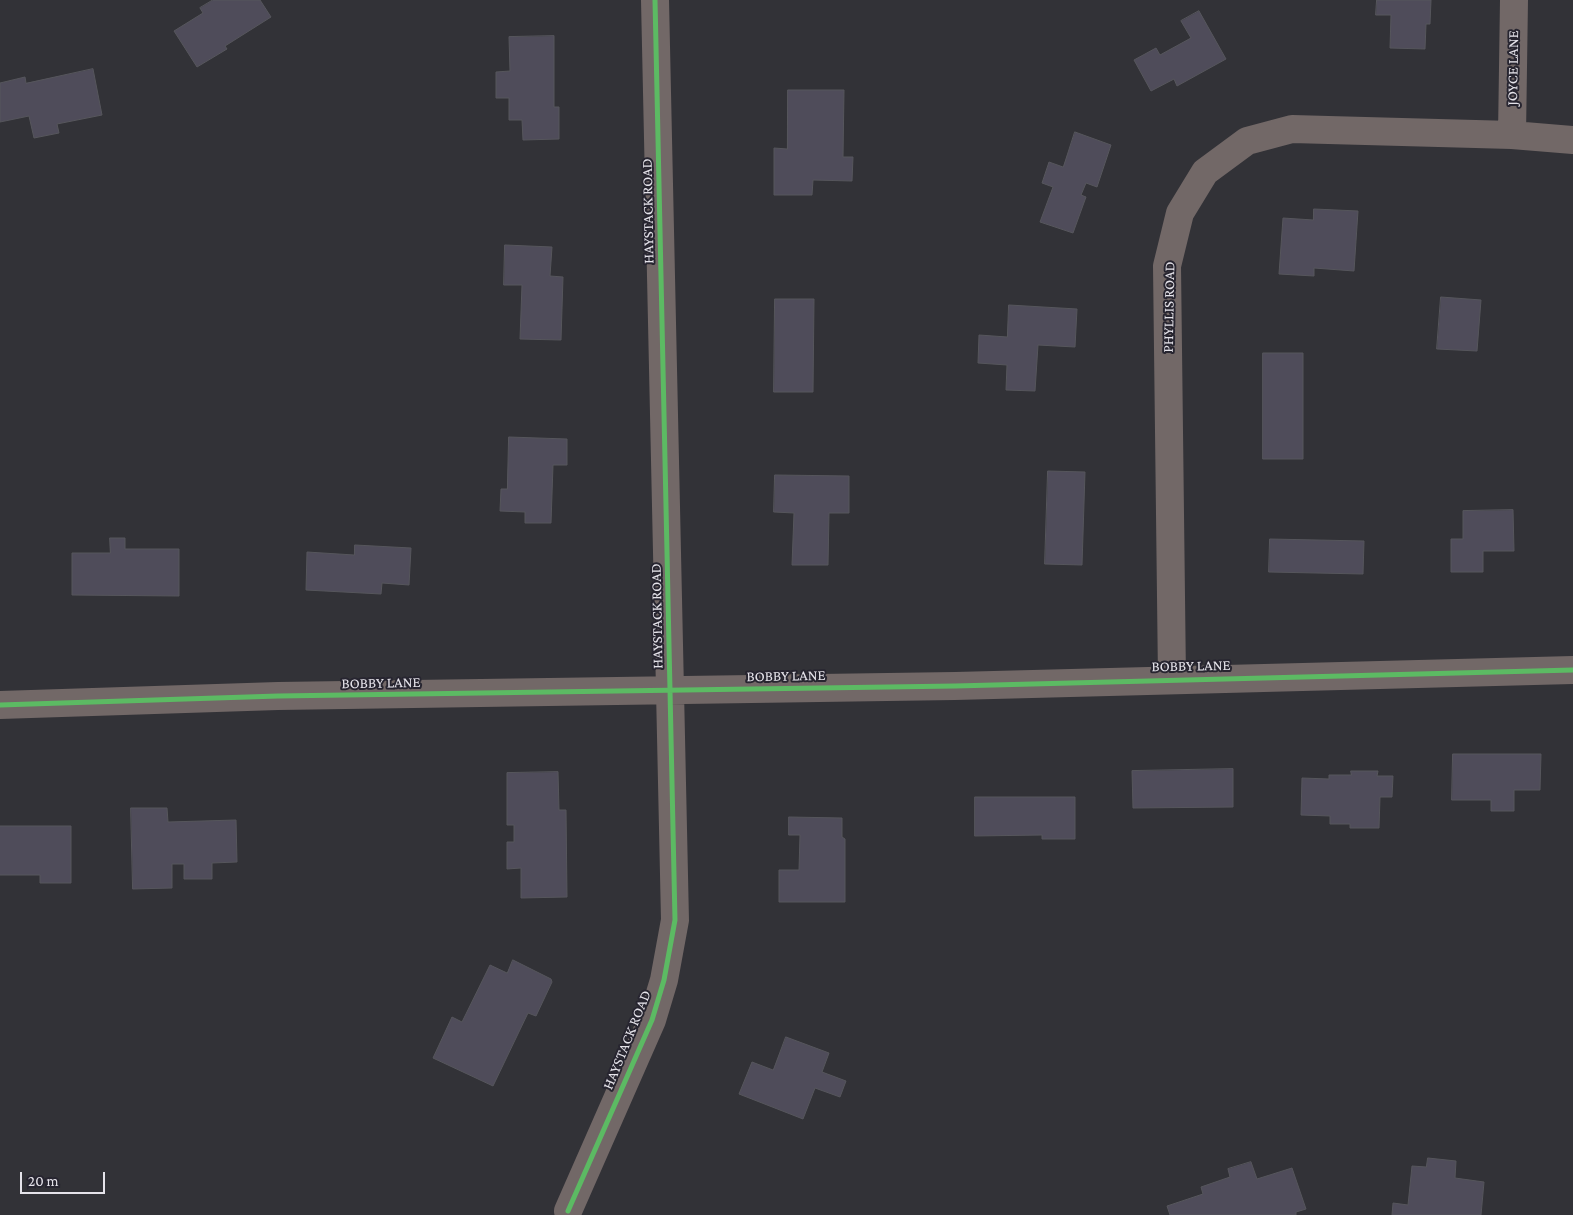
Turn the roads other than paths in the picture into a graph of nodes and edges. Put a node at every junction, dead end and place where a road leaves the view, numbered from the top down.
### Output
1 (655, 0) edge
2 (1514, 0) edge
3 (1512, 135) junction
4 (1573, 140) edge
5 (1573, 670) edge
6 (1172, 679) junction
7 (671, 691) junction
8 (0, 705) edge
9 (568, 1211) dead end

1 - 7 street, HAYSTACK ROAD
2 - 3 street, JOYCE LANE
3 - 4 street
3 - 6 street, PHYLLIS ROAD
5 - 6 street, BOBBY LANE
6 - 7 street, BOBBY LANE
7 - 8 street, BOBBY LANE
7 - 9 street, HAYSTACK ROAD

